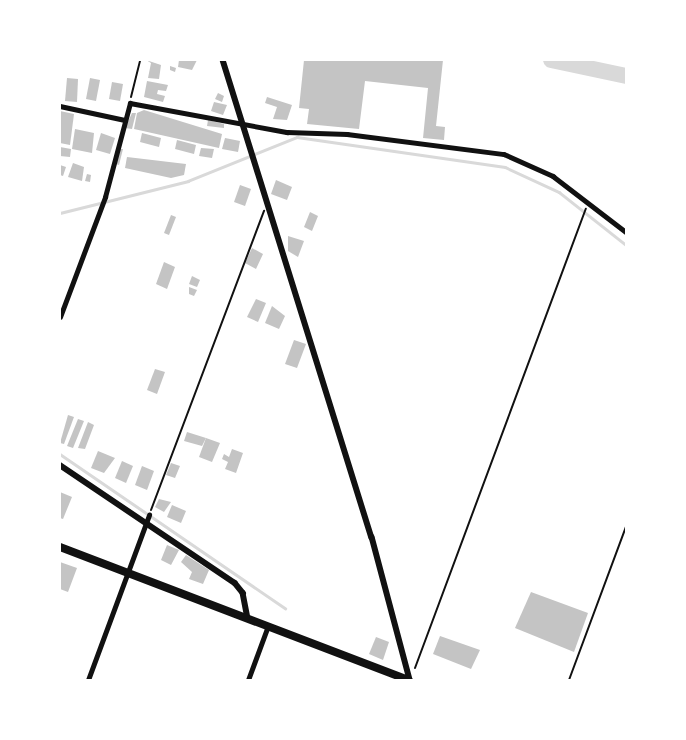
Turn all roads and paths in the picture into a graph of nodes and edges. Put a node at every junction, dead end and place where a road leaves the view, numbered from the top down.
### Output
1 (140, 60) edge
2 (223, 60) edge
3 (130, 103) junction
4 (60, 106) edge
5 (125, 120) junction
6 (243, 124) junction
7 (588, 203) junction
8 (270, 208) junction
9 (626, 232) edge
10 (60, 318) edge
11 (60, 465) edge
12 (149, 514) joint
13 (146, 523) junction
14 (626, 527) edge
15 (60, 546) edge
16 (128, 572) junction
17 (248, 619) junction
18 (268, 626) junction
19 (414, 671) dead end
20 (88, 680) edge
21 (248, 680) edge
22 (409, 680) edge
23 (569, 680) edge

1 - 3 path
2 - 6 street
3 - 5 street
3 - 6 street
4 - 5 street
5 - 10 street
6 - 7 street
6 - 8 street
7 - 9 street
7 - 19 path
8 - 12 path
8 - 22 street
11 - 13 street
12 - 13 street
13 - 16 street
13 - 17 street
14 - 23 path
15 - 16 highway
16 - 17 highway
16 - 20 street
17 - 18 highway
18 - 21 street
18 - 22 highway

